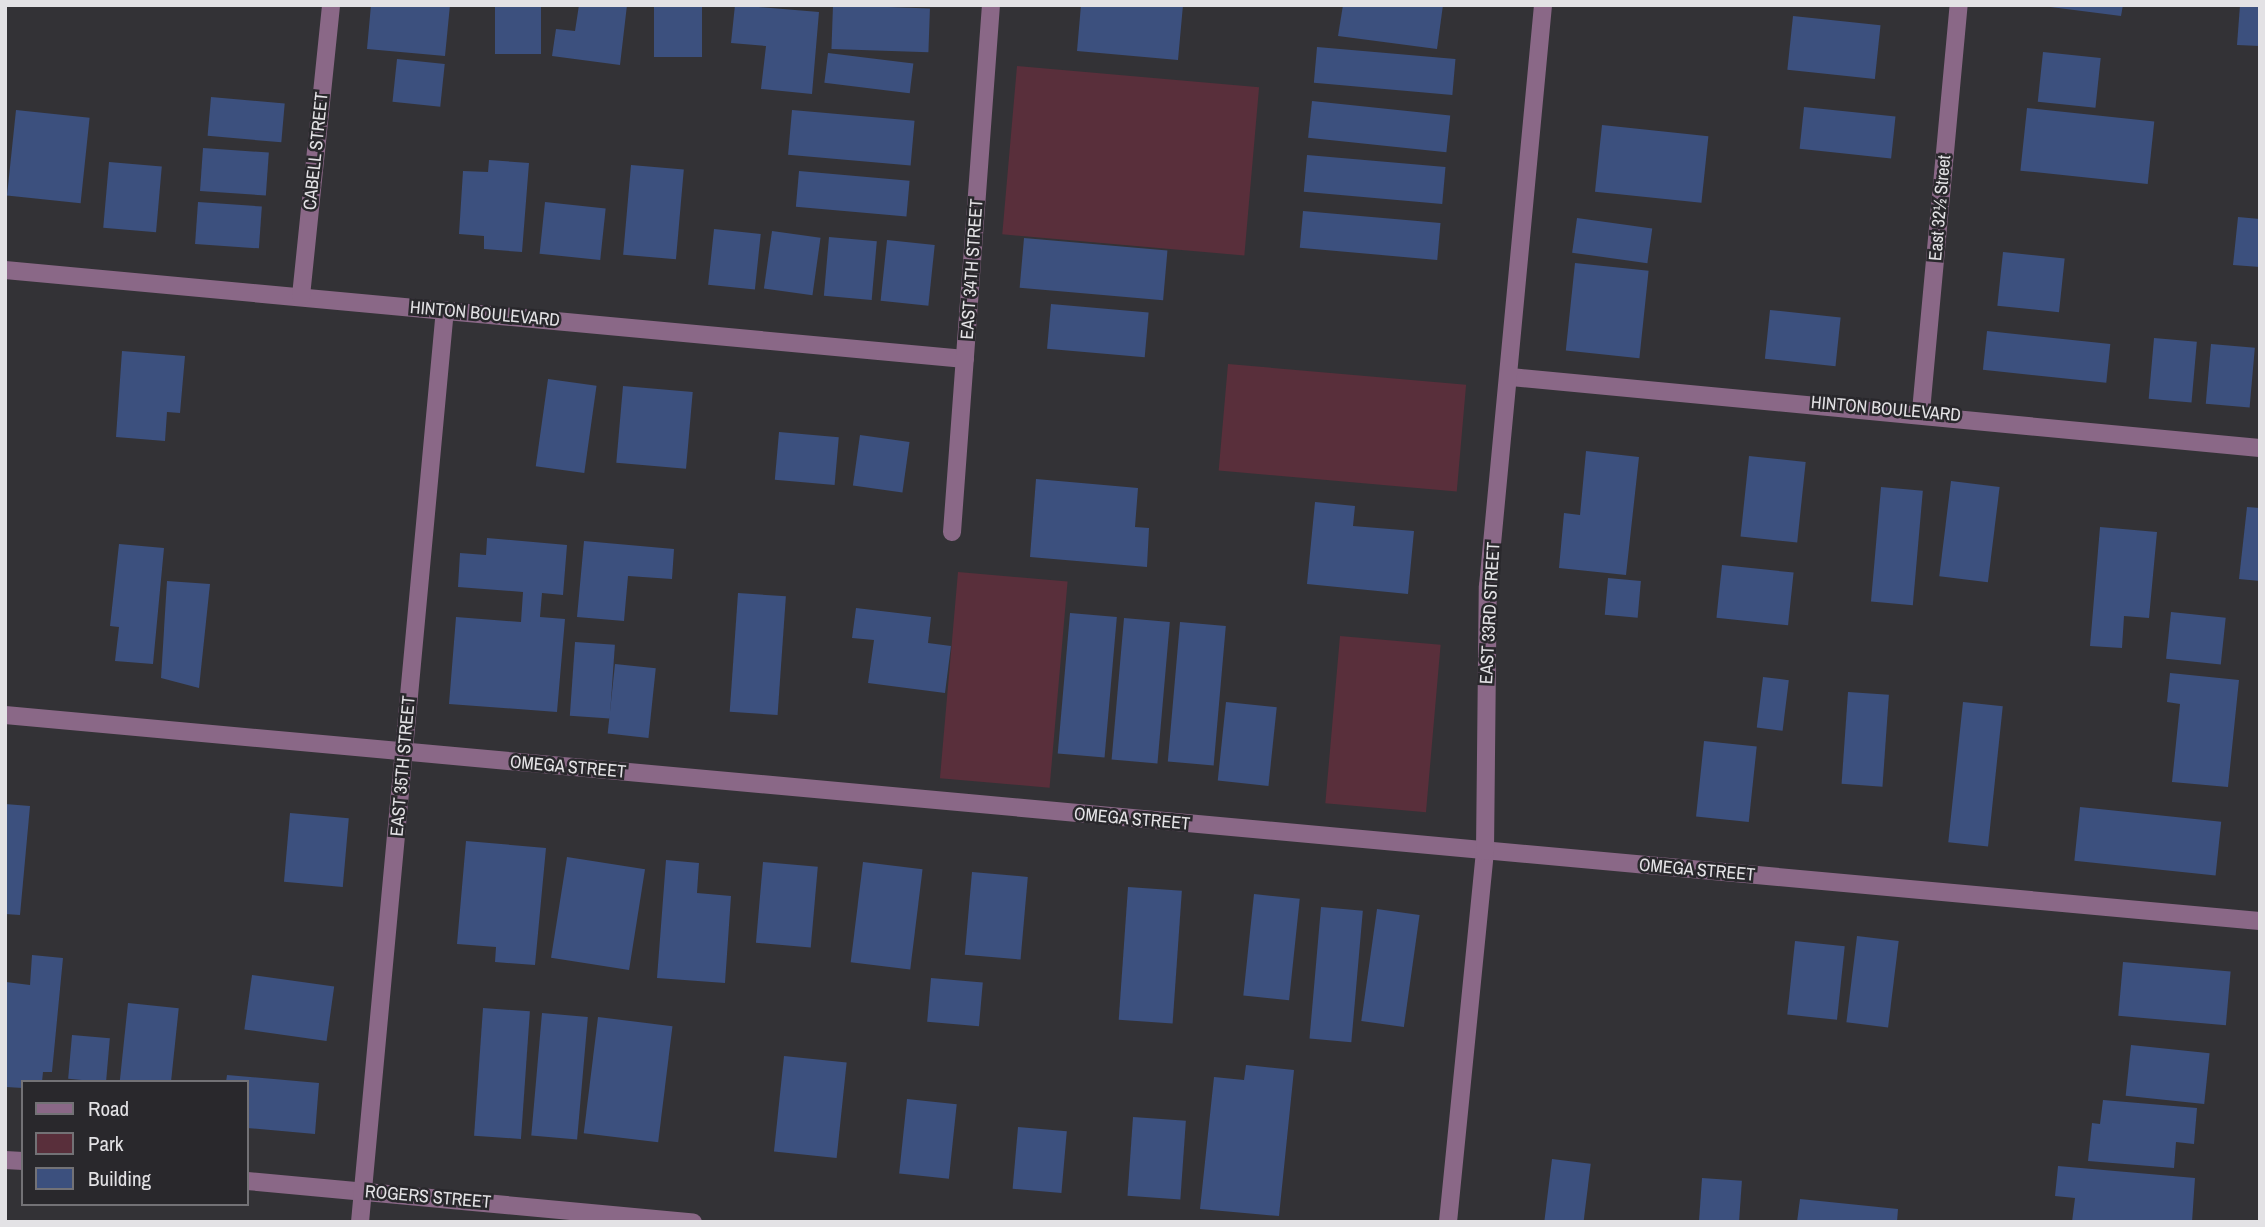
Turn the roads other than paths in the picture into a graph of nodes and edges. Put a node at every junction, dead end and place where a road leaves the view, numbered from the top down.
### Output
1 (331, 5) edge
2 (991, 5) edge
3 (1543, 5) edge
4 (1959, 5) edge
5 (5, 270) edge
6 (301, 296) junction
7 (445, 310) junction
8 (965, 359) junction
9 (1511, 377) junction
10 (1921, 411) junction
11 (2260, 448) edge
12 (952, 532) dead end
13 (5, 715) edge
14 (404, 751) junction
15 (1485, 851) junction
16 (2260, 921) edge
17 (248, 1181) edge
18 (363, 1191) junction
19 (360, 1222) edge
20 (693, 1222) edge
21 (1448, 1222) edge

1 - 6 street, CABELL STREET
2 - 8 street, EAST 34TH STREET
3 - 9 street, EAST 33RD STREET
4 - 10 street, East 32½ Street
5 - 6 street, HINTON BOULEVARD
6 - 7 street, HINTON BOULEVARD
7 - 8 street, HINTON BOULEVARD
7 - 14 street, EAST 35TH STREET
8 - 12 street, EAST 34TH STREET
9 - 10 street, HINTON BOULEVARD
9 - 15 street, EAST 33RD STREET
10 - 11 street, HINTON BOULEVARD
13 - 14 street, OMEGA STREET
14 - 15 street, OMEGA STREET
14 - 18 street, EAST 35TH STREET
15 - 16 street, OMEGA STREET
15 - 21 street, EAST 33RD STREET
17 - 18 street, ROGERS STREET
18 - 19 street, EAST 35TH STREET
18 - 20 street, ROGERS STREET

